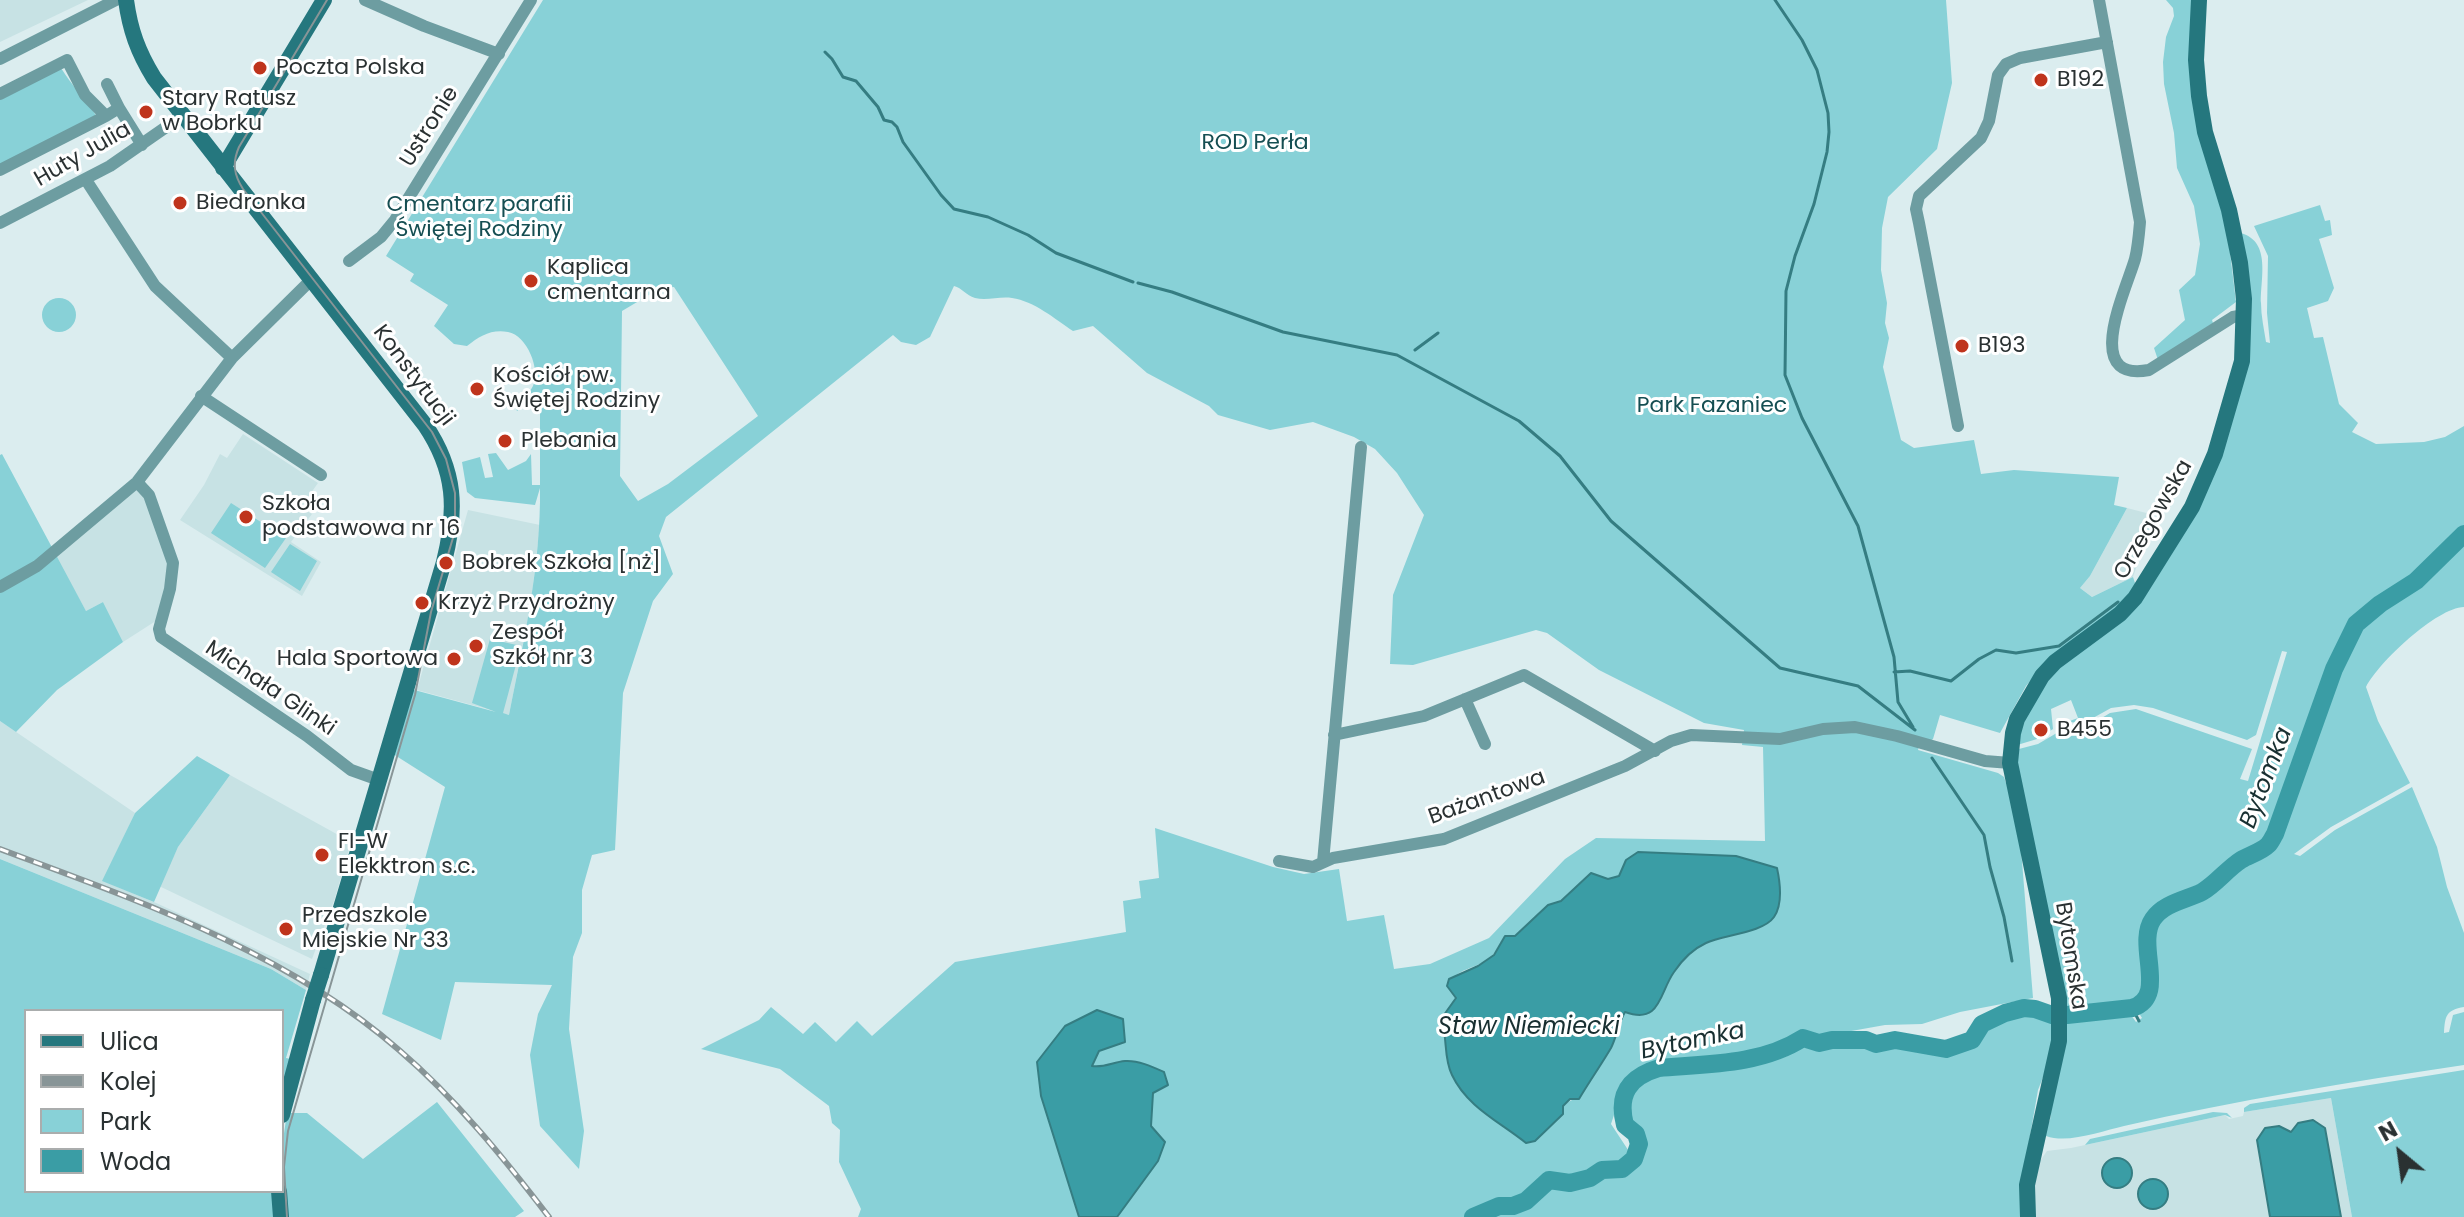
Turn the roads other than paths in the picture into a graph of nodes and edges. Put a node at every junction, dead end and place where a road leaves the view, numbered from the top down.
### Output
1 (116, 0) edge
2 (126, 0) edge
3 (324, 0) edge
4 (365, 0) edge
5 (531, 0) edge
6 (2099, 0) edge
7 (2199, 0) edge
8 (2107, 42) junction
9 (499, 54) junction
10 (0, 59) edge
11 (107, 84) dead end
12 (0, 94) edge
13 (119, 108) junction
14 (106, 116) junction
15 (182, 116) junction
16 (142, 145) junction
17 (223, 168) junction
18 (0, 170) edge
19 (86, 180) junction
20 (0, 223) edge
21 (349, 261) dead end
22 (311, 280) junction
23 (2244, 315) junction
24 (232, 358) junction
25 (201, 396) junction
26 (1958, 426) dead end
27 (1361, 447) dead end
28 (321, 475) dead end
29 (137, 482) junction
30 (0, 587) edge
31 (1465, 699) junction
32 (1334, 735) junction
33 (1485, 744) dead end
34 (1655, 751) junction
35 (2010, 763) junction
36 (379, 780) junction
37 (2016, 797) joint
38 (1279, 861) dead end
39 (1323, 862) junction
40 (284, 1108) edge
41 (279, 1193) edge
42 (281, 1217) edge
43 (2028, 1217) edge

1 - 10 street
2 - 15 street, Konstytucji
3 - 17 street
4 - 9 street
5 - 9 street, Ustronie
6 - 8 street
7 - 23 street, Orzegowska
8 - 23 street
8 - 26 street
9 - 21 street, Ustronie
11 - 13 street
12 - 14 street
13 - 14 street
13 - 16 street
14 - 18 street
15 - 16 street, Huty Julia
15 - 17 street, Konstytucji
16 - 19 street, Huty Julia
17 - 22 street, Konstytucji
19 - 20 street, Huty Julia
19 - 24 street
22 - 24 street
22 - 36 street, Konstytucji
23 - 35 street, Orzegowska
24 - 25 street
25 - 28 street
25 - 29 street
27 - 32 street
29 - 30 street
29 - 36 street, Michała Glinki
31 - 32 street
31 - 33 street
31 - 34 street
32 - 39 street
34 - 35 street, Bażantowa
34 - 39 street, Bażantowa
35 - 37 street, Orzegowska
36 - 40 street, Konstytucji, bridge
37 - 43 street, Bytomska
38 - 39 street, Bażantowa
41 - 42 street

